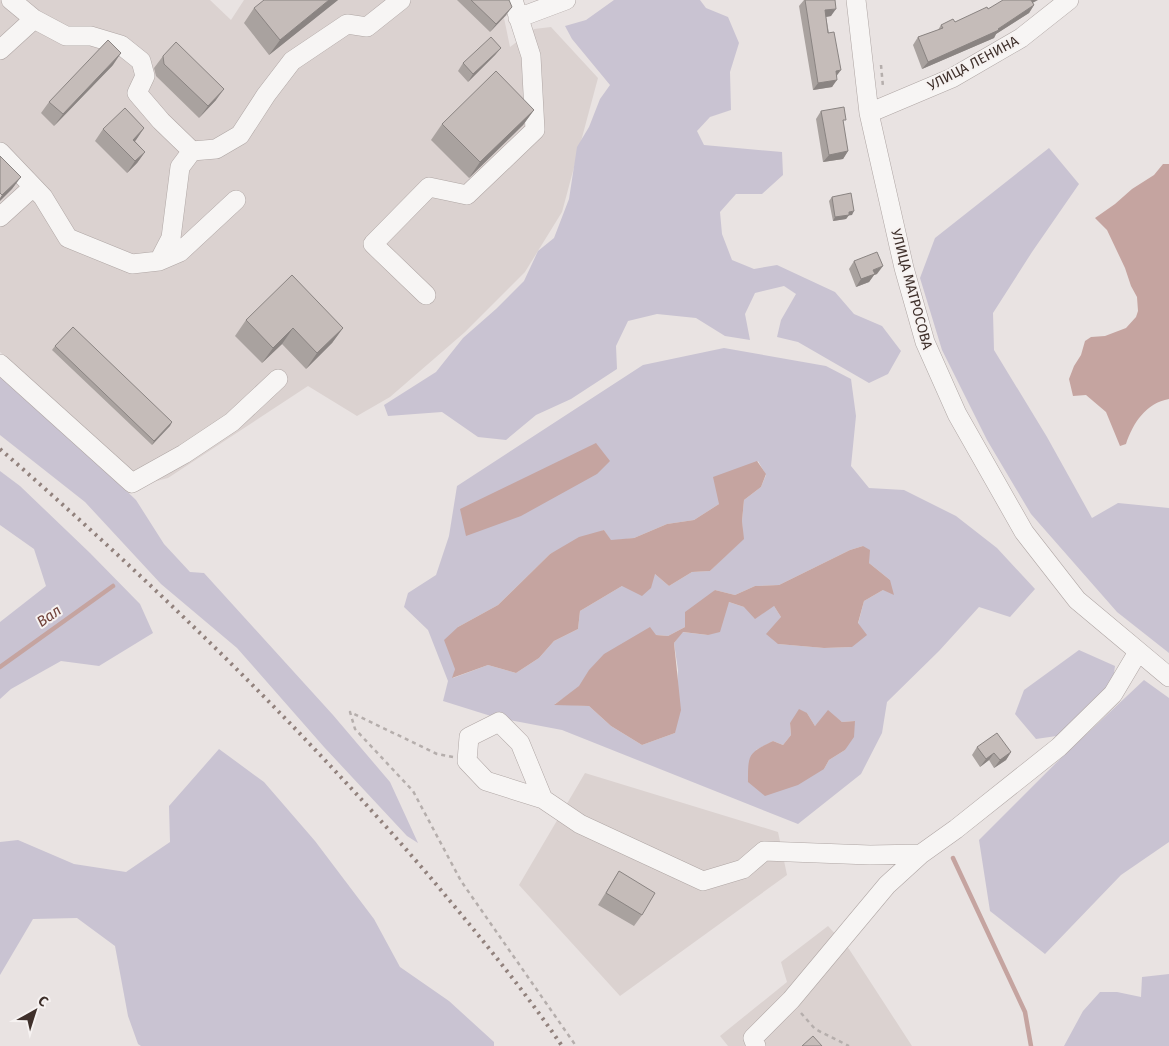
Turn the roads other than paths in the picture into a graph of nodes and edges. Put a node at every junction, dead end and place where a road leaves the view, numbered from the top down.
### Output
1 (11, 0) edge
2 (401, 0) edge
3 (566, 0) edge
4 (856, 0) edge
5 (1069, 0) edge
6 (516, 9) edge
7 (34, 19) junction
8 (0, 50) edge
9 (869, 114) junction
10 (192, 151) junction
11 (0, 152) edge
12 (33, 187) junction
13 (236, 200) dead end
14 (0, 217) edge
15 (159, 261) junction
16 (426, 295) dead end
17 (0, 364) edge
18 (278, 379) dead end
19 (1138, 652) junction
20 (1169, 676) edge
21 (543, 799) junction
22 (921, 854) junction
23 (756, 1046) edge

1 - 7 street
2 - 10 street
3 - 6 street
4 - 9 street, УЛИЦА МАТРОСОВА
5 - 9 street, УЛИЦА ЛЕНИНА
6 - 16 street
7 - 8 street
7 - 10 street
9 - 19 street, УЛИЦА МАТРОСОВА
10 - 15 street
11 - 12 street
12 - 14 street
12 - 15 street
13 - 15 street
17 - 18 street
19 - 20 street, УЛИЦА МАТРОСОВА
19 - 22 street
21 - 21 street
21 - 22 street
22 - 23 street

